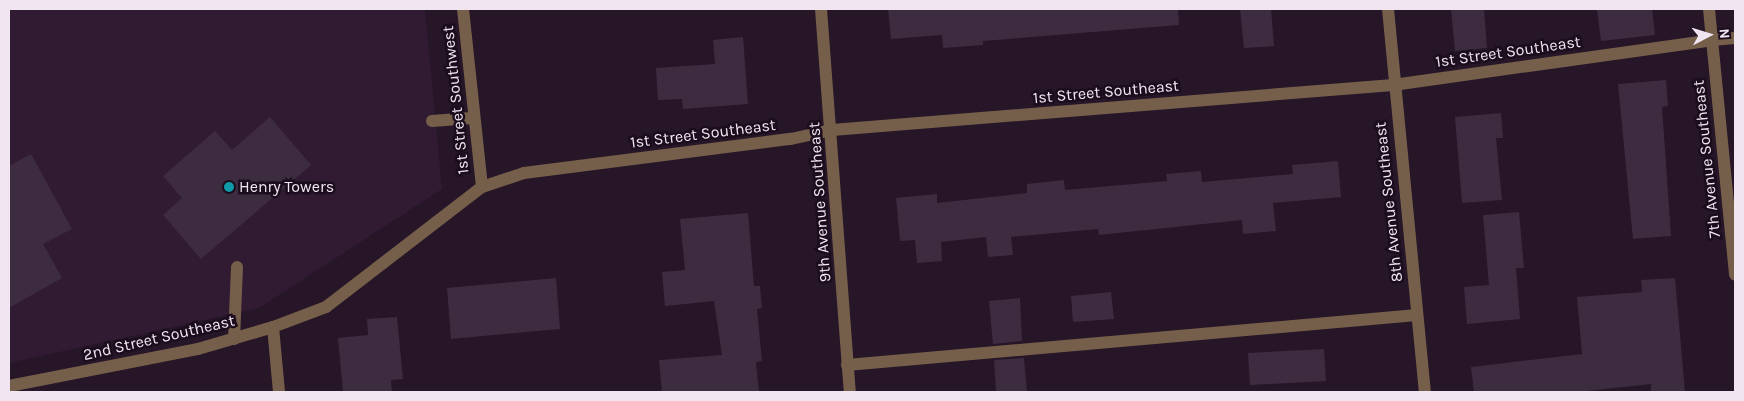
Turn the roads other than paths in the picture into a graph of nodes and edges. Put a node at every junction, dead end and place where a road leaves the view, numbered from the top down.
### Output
1 (463, 9) edge
2 (821, 9) edge
3 (1388, 9) edge
4 (1709, 9) edge
5 (1735, 38) edge
6 (1712, 40) junction
7 (1393, 85) junction
8 (472, 118) junction
9 (432, 121) dead end
10 (832, 130) junction
11 (482, 187) junction
12 (237, 266) dead end
13 (1735, 275) edge
14 (1417, 315) junction
15 (273, 327) junction
16 (234, 338) junction
17 (848, 365) junction
18 (9, 386) edge
19 (278, 392) edge
20 (850, 392) edge
21 (1425, 392) edge

1 - 8 street, 1st Street Southwest
2 - 10 street, 9th Avenue Southeast
3 - 7 street, 8th Avenue Southeast
4 - 6 street, 7th Avenue Southeast
5 - 6 street, 1st Street Southeast
6 - 7 street, 1st Street Southeast
6 - 13 street, 7th Avenue Southeast
7 - 10 street, 1st Street Southeast
7 - 14 street, 8th Avenue Southeast
8 - 9 street
8 - 11 street, 1st Street Southwest
10 - 11 street, 1st Street Southeast
10 - 17 street, 9th Avenue Southeast
11 - 15 street, 2nd Street Southeast
12 - 16 street
14 - 17 street
14 - 21 street, 8th Avenue Southeast
15 - 16 street, 2nd Street Southeast
15 - 19 street
16 - 18 street, 2nd Street Southeast
17 - 20 street, 9th Avenue Southeast

